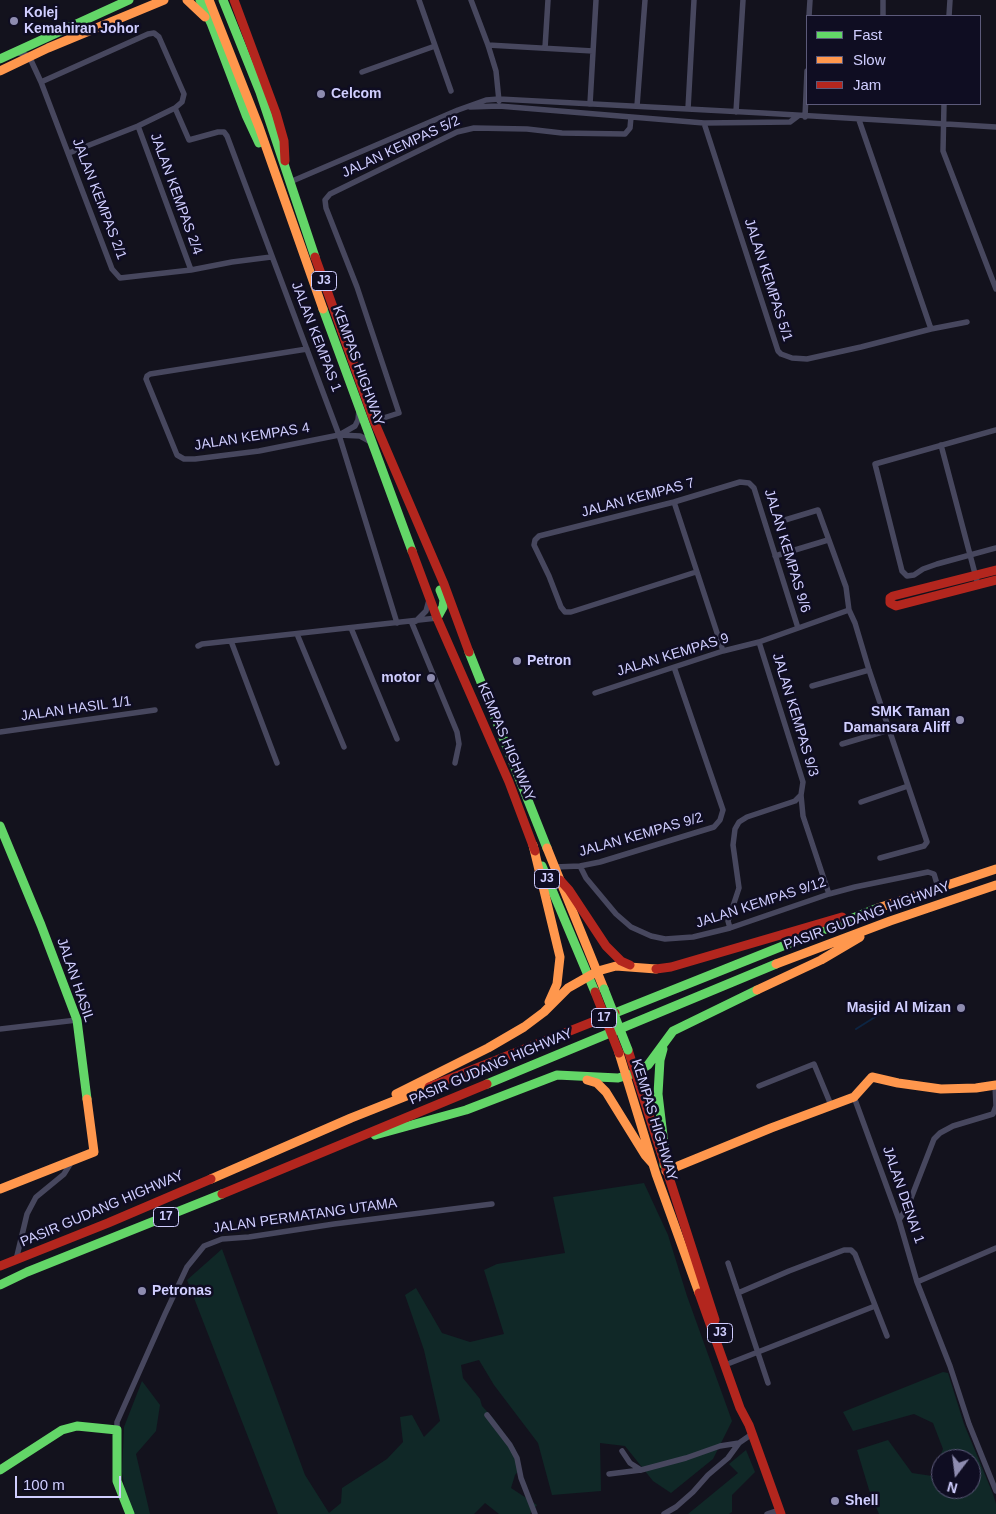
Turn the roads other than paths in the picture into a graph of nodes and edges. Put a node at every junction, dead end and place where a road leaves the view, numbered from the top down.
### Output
1 (121, 0) edge
2 (129, 0) edge
3 (164, 0) edge
4 (170, 0) edge
5 (187, 0) edge
6 (223, 0) edge
7 (236, 0) edge
8 (419, 0) edge
9 (471, 0) edge
10 (548, 0) edge
11 (596, 0) edge
12 (645, 0) edge
13 (694, 0) edge
14 (742, 0) edge
15 (810, 0) edge
16 (884, 0) edge
17 (950, 0) edge
18 (203, 1) edge
19 (104, 11) junction
20 (137, 11) junction
21 (809, 15) edge
22 (883, 15) edge
23 (949, 15) edge
24 (211, 23) junction
25 (488, 45) junction
26 (435, 46) junction
27 (545, 48) junction
28 (593, 50) junction
29 (14, 52) junction
30 (29, 56) junction
31 (0, 59) edge
32 (0, 71) edge
33 (362, 72) dead end
34 (806, 80) edge
35 (41, 82) junction
36 (451, 91) dead end
37 (499, 99) junction
38 (590, 104) junction
39 (944, 105) edge
40 (498, 106) junction
41 (637, 106) junction
42 (467, 107) junction
43 (175, 108) junction
44 (688, 109) junction
45 (736, 112) junction
46 (631, 117) junction
47 (802, 117) junction
48 (859, 120) junction
49 (704, 123) junction
50 (943, 124) junction
51 (138, 126) junction
52 (996, 127) edge
53 (69, 153) junction
54 (284, 166) junction
55 (277, 180) junction
56 (290, 182) junction
57 (271, 257) junction
58 (190, 270) junction
59 (996, 289) edge
60 (966, 322) dead end
61 (932, 329) junction
62 (307, 349) junction
63 (359, 407) junction
64 (374, 421) junction
65 (996, 430) edge
66 (339, 435) junction
67 (371, 442) junction
68 (942, 445) junction
69 (749, 482) joint
70 (674, 502) junction
71 (775, 523) dead end
72 (828, 540) junction
73 (996, 548) edge
74 (429, 551) junction
75 (970, 555) junction
76 (776, 556) junction
77 (996, 570) edge
78 (696, 572) junction
79 (975, 575) junction
80 (996, 580) edge
81 (978, 585) junction
82 (430, 598) junction
83 (849, 610) junction
84 (437, 618) junction
85 (413, 621) junction
86 (397, 623) junction
87 (351, 628) junction
88 (798, 628) junction
89 (297, 634) junction
90 (231, 641) junction
91 (759, 642) junction
92 (198, 646) dead end
93 (723, 651) junction
94 (674, 667) junction
95 (869, 670) junction
96 (812, 686) dead end
97 (595, 693) dead end
98 (155, 710) dead end
99 (889, 730) junction
100 (0, 732) edge
101 (397, 739) dead end
102 (842, 744) dead end
103 (344, 748) dead end
104 (277, 763) dead end
105 (455, 763) dead end
106 (908, 786) junction
107 (801, 795) junction
108 (861, 802) dead end
109 (0, 826) edge
110 (533, 846) junction
111 (880, 858) dead end
112 (580, 866) junction
113 (555, 867) junction
114 (996, 868) edge
115 (560, 880) junction
116 (996, 885) edge
117 (938, 887) junction
118 (829, 894) junction
119 (889, 904) junction
120 (890, 921) junction
121 (730, 928) junction
122 (632, 966) junction
123 (598, 971) junction
124 (588, 975) junction
125 (544, 1012) junction
126 (77, 1020) junction
127 (0, 1029) edge
128 (665, 1041) junction
129 (623, 1051) junction
130 (631, 1074) junction
131 (576, 1075) junction
132 (995, 1085) edge
133 (759, 1086) dead end
134 (854, 1097) junction
135 (831, 1105) junction
136 (996, 1106) edge
137 (351, 1118) junction
138 (331, 1148) junction
139 (72, 1160) junction
140 (653, 1164) junction
141 (665, 1168) junction
142 (0, 1189) edge
143 (492, 1204) dead end
144 (898, 1220) junction
145 (996, 1248) edge
146 (16, 1260) junction
147 (728, 1263) dead end
148 (0, 1266) edge
149 (917, 1282) junction
150 (0, 1285) edge
151 (738, 1293) junction
152 (875, 1306) junction
153 (887, 1336) dead end
154 (758, 1353) junction
155 (730, 1363) junction
156 (768, 1383) dead end
157 (487, 1415) dead end
158 (749, 1425) junction
159 (116, 1430) junction
160 (752, 1434) junction
161 (739, 1443) junction
162 (622, 1451) dead end
163 (0, 1470) edge
164 (640, 1470) junction
165 (609, 1474) dead end
166 (996, 1491) edge
167 (780, 1512) edge
168 (130, 1514) edge
169 (535, 1514) edge
170 (664, 1514) edge
171 (766, 1514) edge

1 - 19 main road
2 - 19 main road
3 - 20 main road
4 - 20 main road
5 - 24 main road
6 - 54 main road, KEMPAS HIGHWAY / J3
7 - 54 main road
8 - 26 street
9 - 25 street
10 - 27 street
11 - 28 street
12 - 41 street
13 - 44 street
14 - 45 street
15 - 21 street
16 - 22 street
17 - 23 street
18 - 24 main road
18 - 55 main road, KEMPAS HIGHWAY / J3
19 - 29 main road
20 - 30 main road
24 - 55 main road
25 - 27 street
25 - 37 street
26 - 33 street
26 - 36 street
27 - 28 street
28 - 38 street
29 - 30 street
29 - 31 main road
30 - 32 main road
30 - 35 street, JALAN KEMPAS 2/1
34 - 47 street
35 - 43 street
35 - 53 street, JALAN KEMPAS 2/1
37 - 38 street
37 - 40 street
37 - 42 street
38 - 41 street
39 - 50 street
40 - 42 street
40 - 46 street
41 - 44 street
42 - 56 street
43 - 51 street
43 - 57 street, JALAN KEMPAS 1
44 - 45 street
45 - 47 street
46 - 49 street
46 - 64 street, JALAN KEMPAS 5/2
47 - 48 street
47 - 49 street
48 - 50 street
48 - 61 street
49 - 61 street, JALAN KEMPAS 5/1
50 - 52 street
50 - 59 street
51 - 53 street
51 - 58 street, JALAN KEMPAS 2/4
53 - 58 street, JALAN KEMPAS 2/1
54 - 56 main road, KEMPAS HIGHWAY / J3
55 - 63 main road, KEMPAS HIGHWAY / J3
56 - 64 main road, KEMPAS HIGHWAY / J3
57 - 58 street, JALAN KEMPAS 2/1
57 - 62 street, JALAN KEMPAS 1
60 - 61 street, JALAN KEMPAS 5/1
62 - 66 street, JALAN KEMPAS 1
62 - 66 street, JALAN KEMPAS 4
63 - 66 street
63 - 67 main road, KEMPAS HIGHWAY / J3
64 - 74 main road, KEMPAS HIGHWAY / J3
65 - 68 street
66 - 67 street
66 - 86 street, JALAN KEMPAS 1
67 - 82 main road, KEMPAS HIGHWAY / J3
68 - 75 street
68 - 75 street
69 - 70 street, JALAN KEMPAS 7
69 - 76 street, JALAN KEMPAS 9/6
70 - 78 street
70 - 78 street, JALAN KEMPAS 7
71 - 72 street
72 - 76 street
72 - 83 street
73 - 75 street
74 - 84 main road
74 - 113 main road, KEMPAS HIGHWAY / J3
75 - 79 street
76 - 88 street, JALAN KEMPAS 9/6
77 - 79 main road
78 - 93 street
79 - 81 street
79 - 81 main road
80 - 81 main road
82 - 84 main road, KEMPAS HIGHWAY / J3
82 - 85 street
83 - 88 street, JALAN KEMPAS 9
83 - 95 street
84 - 85 street
84 - 110 main road, KEMPAS HIGHWAY / J3
85 - 86 street
85 - 105 street
86 - 87 street
87 - 89 street
87 - 101 street
88 - 91 street, JALAN KEMPAS 9
89 - 90 street
89 - 103 street
90 - 92 street
90 - 104 street
91 - 93 street, JALAN KEMPAS 9
91 - 107 street, JALAN KEMPAS 9/3
93 - 94 street, JALAN KEMPAS 9
94 - 97 street, JALAN KEMPAS 9
94 - 112 street, JALAN KEMPAS 9/2
95 - 96 street
95 - 99 street
98 - 100 street, JALAN HASIL 1/1
99 - 102 street
99 - 106 street
106 - 108 street
106 - 111 street
107 - 118 street, JALAN KEMPAS 9/3
107 - 121 street
109 - 126 main road, JALAN HASIL
110 - 124 main road, KEMPAS HIGHWAY / J3
110 - 125 main road
112 - 113 street, JALAN KEMPAS 9/2
112 - 121 street, JALAN KEMPAS 9/12
113 - 115 main road, KEMPAS HIGHWAY / J3
114 - 117 main road, PASIR GUDANG HIGHWAY / 17
115 - 122 main road
115 - 123 main road, KEMPAS HIGHWAY / J3
116 - 120 main road, PASIR GUDANG HIGHWAY / 17
117 - 118 street, JALAN KEMPAS 9/12
117 - 119 main road, PASIR GUDANG HIGHWAY / 17
118 - 121 street, JALAN KEMPAS 9/12
119 - 122 main road
119 - 137 main road, PASIR GUDANG HIGHWAY / 17
120 - 128 main road
120 - 138 main road, PASIR GUDANG HIGHWAY / 17
122 - 123 main road
123 - 124 main road
123 - 129 main road, KEMPAS HIGHWAY / J3, bridge
124 - 125 main road
124 - 129 main road, KEMPAS HIGHWAY / J3, bridge
125 - 137 main road
126 - 127 street
126 - 139 main road, JALAN HASIL
128 - 130 main road
128 - 141 main road
129 - 130 main road, KEMPAS HIGHWAY / J3
130 - 131 main road
130 - 140 main road, KEMPAS HIGHWAY / J3
130 - 141 main road, KEMPAS HIGHWAY / J3
131 - 138 main road
131 - 140 main road
132 - 134 main road
132 - 136 street
133 - 135 street
134 - 135 main road
134 - 144 street, JALAN DENAI 1
135 - 141 main road
136 - 144 street
137 - 146 main road, PASIR GUDANG HIGHWAY / 17
138 - 150 main road, PASIR GUDANG HIGHWAY / 17
139 - 142 main road
139 - 146 street
140 - 158 main road, KEMPAS HIGHWAY / J3
141 - 155 main road, KEMPAS HIGHWAY / J3
143 - 159 street, JALAN PERMATANG UTAMA
144 - 149 street, JALAN DENAI 1
145 - 149 street
146 - 148 main road, PASIR GUDANG HIGHWAY / 17
147 - 151 street
149 - 166 street, JALAN DENAI 1
151 - 152 street
151 - 154 street
152 - 153 street
152 - 154 street
154 - 155 street
154 - 156 street
155 - 158 main road, KEMPAS HIGHWAY / J3
157 - 169 street
158 - 160 main road, KEMPAS HIGHWAY / J3
159 - 163 main road
159 - 168 main road, JALAN PERMATANG UTAMA
160 - 161 street
160 - 167 main road, KEMPAS HIGHWAY / J3
161 - 164 street
161 - 170 street
162 - 164 street
164 - 165 street
167 - 171 street

